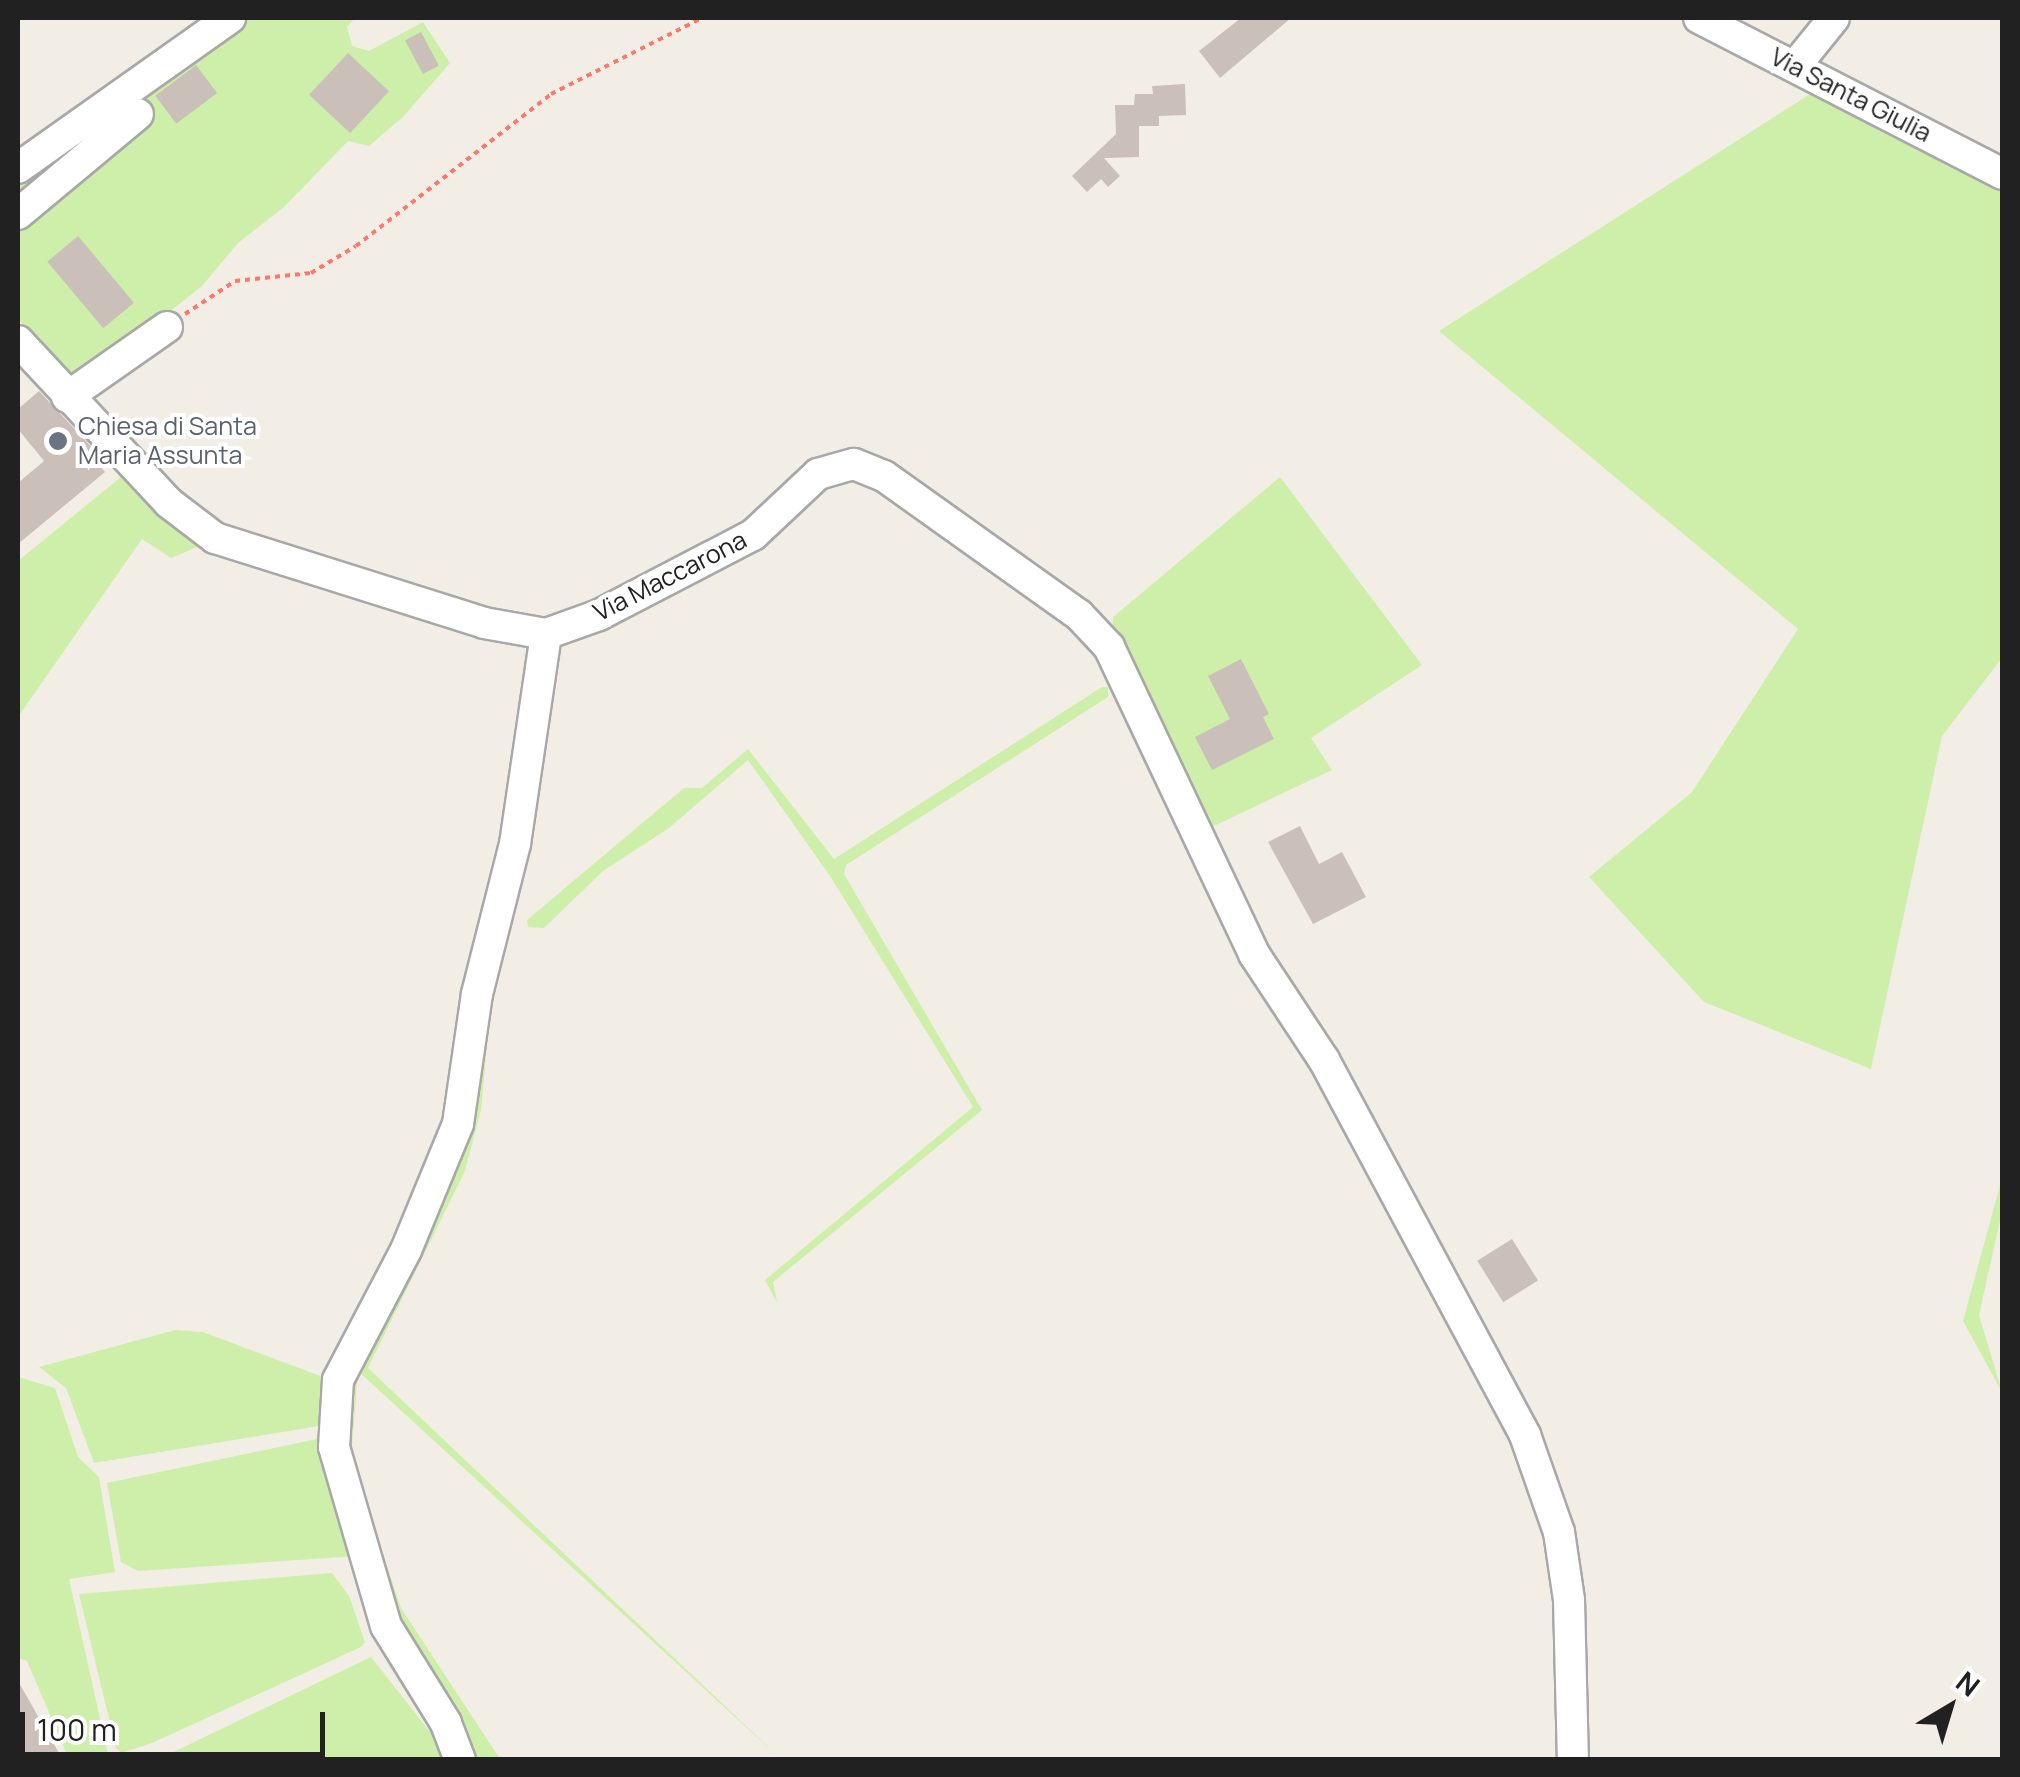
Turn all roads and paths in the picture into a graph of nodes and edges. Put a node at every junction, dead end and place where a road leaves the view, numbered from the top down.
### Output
1 (230, 18) edge
2 (702, 18) edge
3 (1699, 18) edge
4 (1834, 18) edge
5 (1796, 65) junction
6 (138, 114) dead end
7 (18, 168) edge
8 (2002, 174) edge
9 (18, 214) edge
10 (167, 326) joint
11 (18, 342) edge
12 (67, 398) junction
13 (546, 634) junction
14 (460, 1760) edge
15 (1573, 1760) edge

1 - 7 street
2 - 10 path
3 - 5 street, Via Santa Giulia
4 - 5 street
5 - 8 street, Via Santa Giulia
6 - 9 street
10 - 12 street
11 - 12 street, Via Maccarona
12 - 13 street, Via Maccarona
13 - 14 street
13 - 15 street, Via Maccarona

